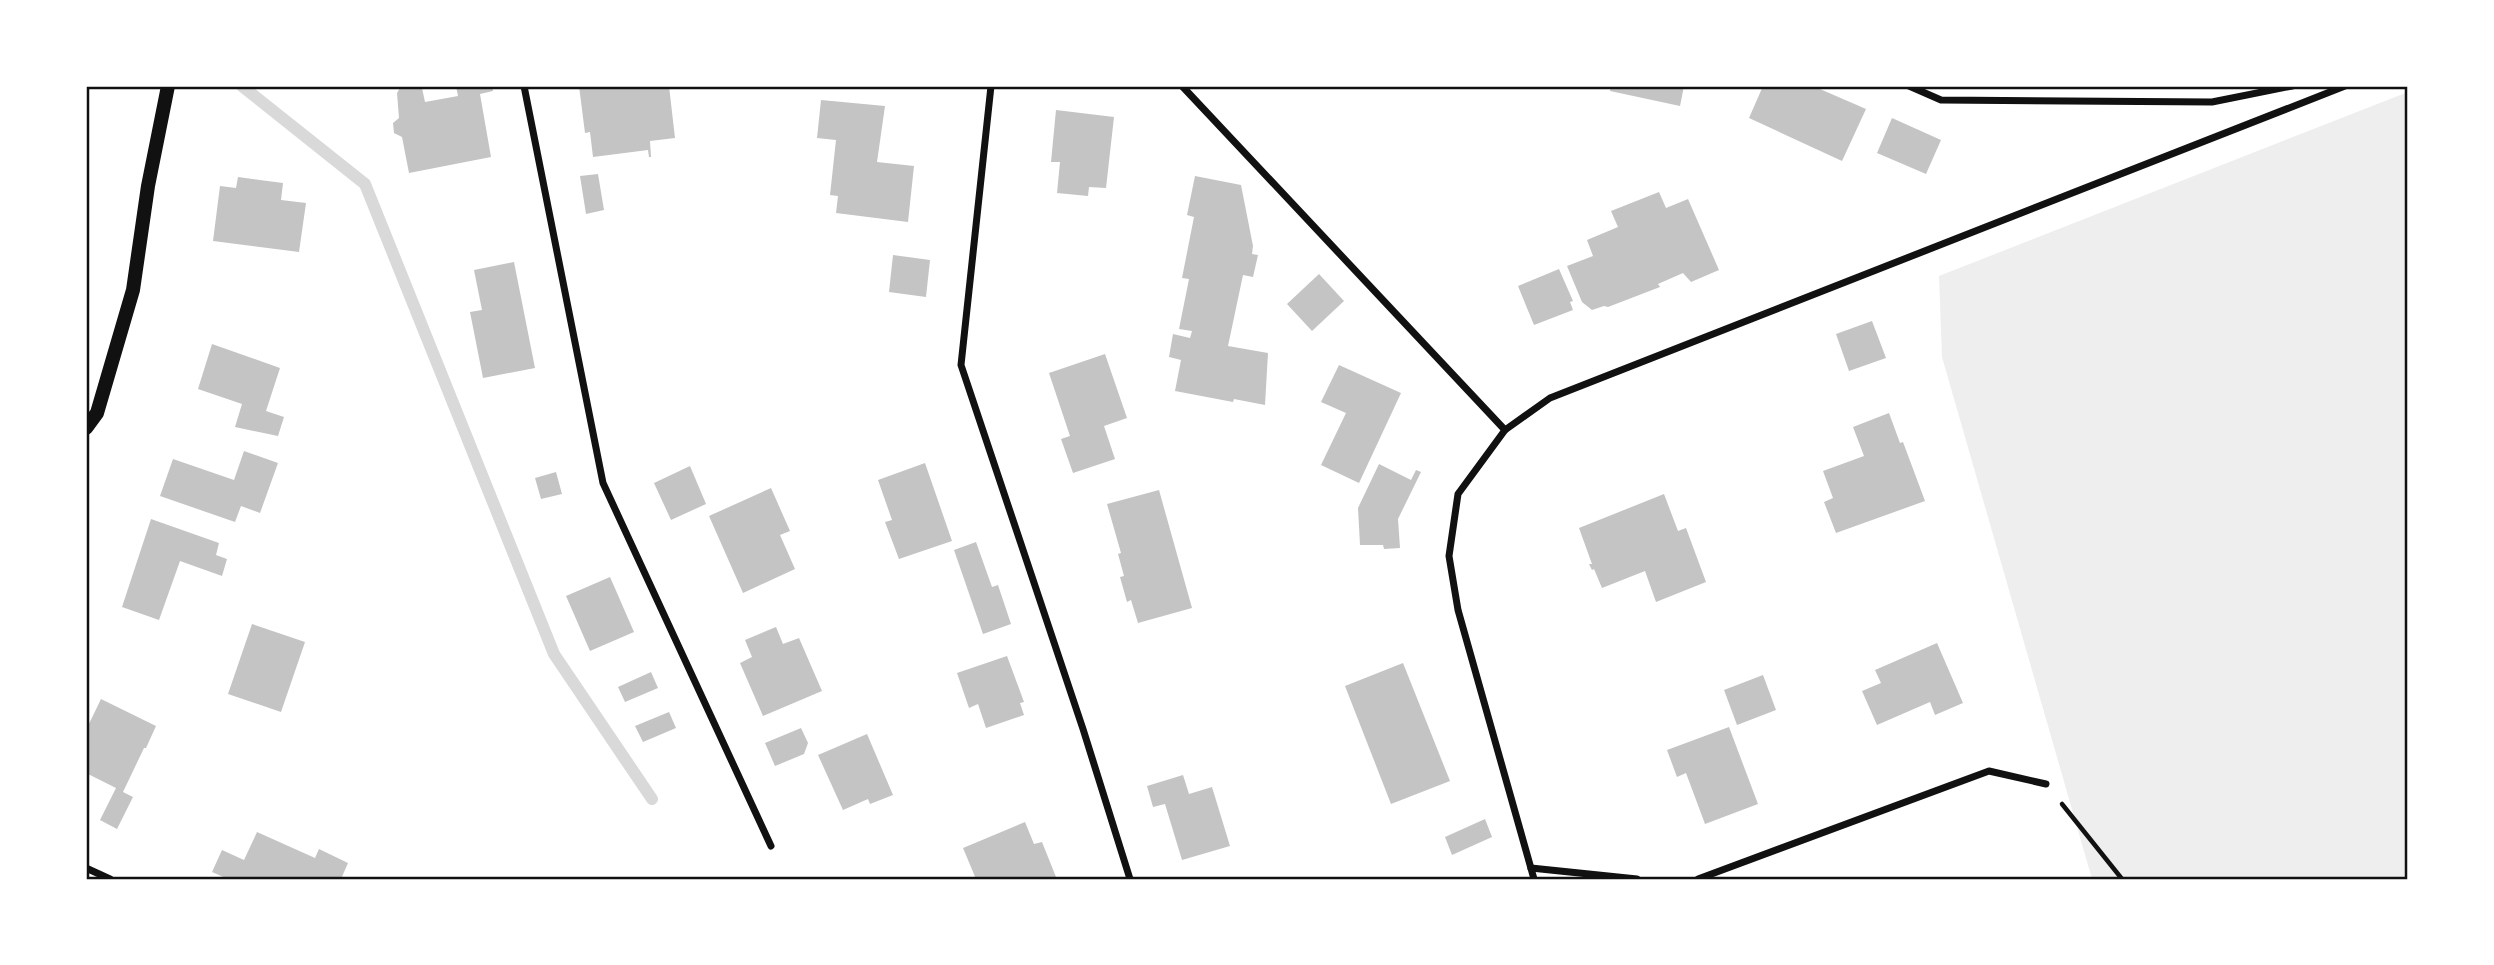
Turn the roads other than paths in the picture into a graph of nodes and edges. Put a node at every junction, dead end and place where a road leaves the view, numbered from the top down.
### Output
1 (168, 86) edge
2 (524, 86) edge
3 (991, 86) edge
4 (1182, 86) edge
5 (1909, 86) edge
6 (2292, 86) edge
7 (2345, 86) edge
8 (86, 428) edge
9 (1505, 430) junction
10 (2046, 784) road end
11 (771, 846) dead end
12 (86, 868) edge
13 (1531, 868) junction
14 (110, 879) edge
15 (1130, 879) edge
16 (1534, 879) edge
17 (1637, 879) edge
18 (1698, 879) edge

1 - 8 main road
2 - 11 street
3 - 15 street
4 - 9 street
5 - 6 street
7 - 9 street
9 - 13 street
10 - 18 street
12 - 14 street
13 - 16 street
13 - 17 street

